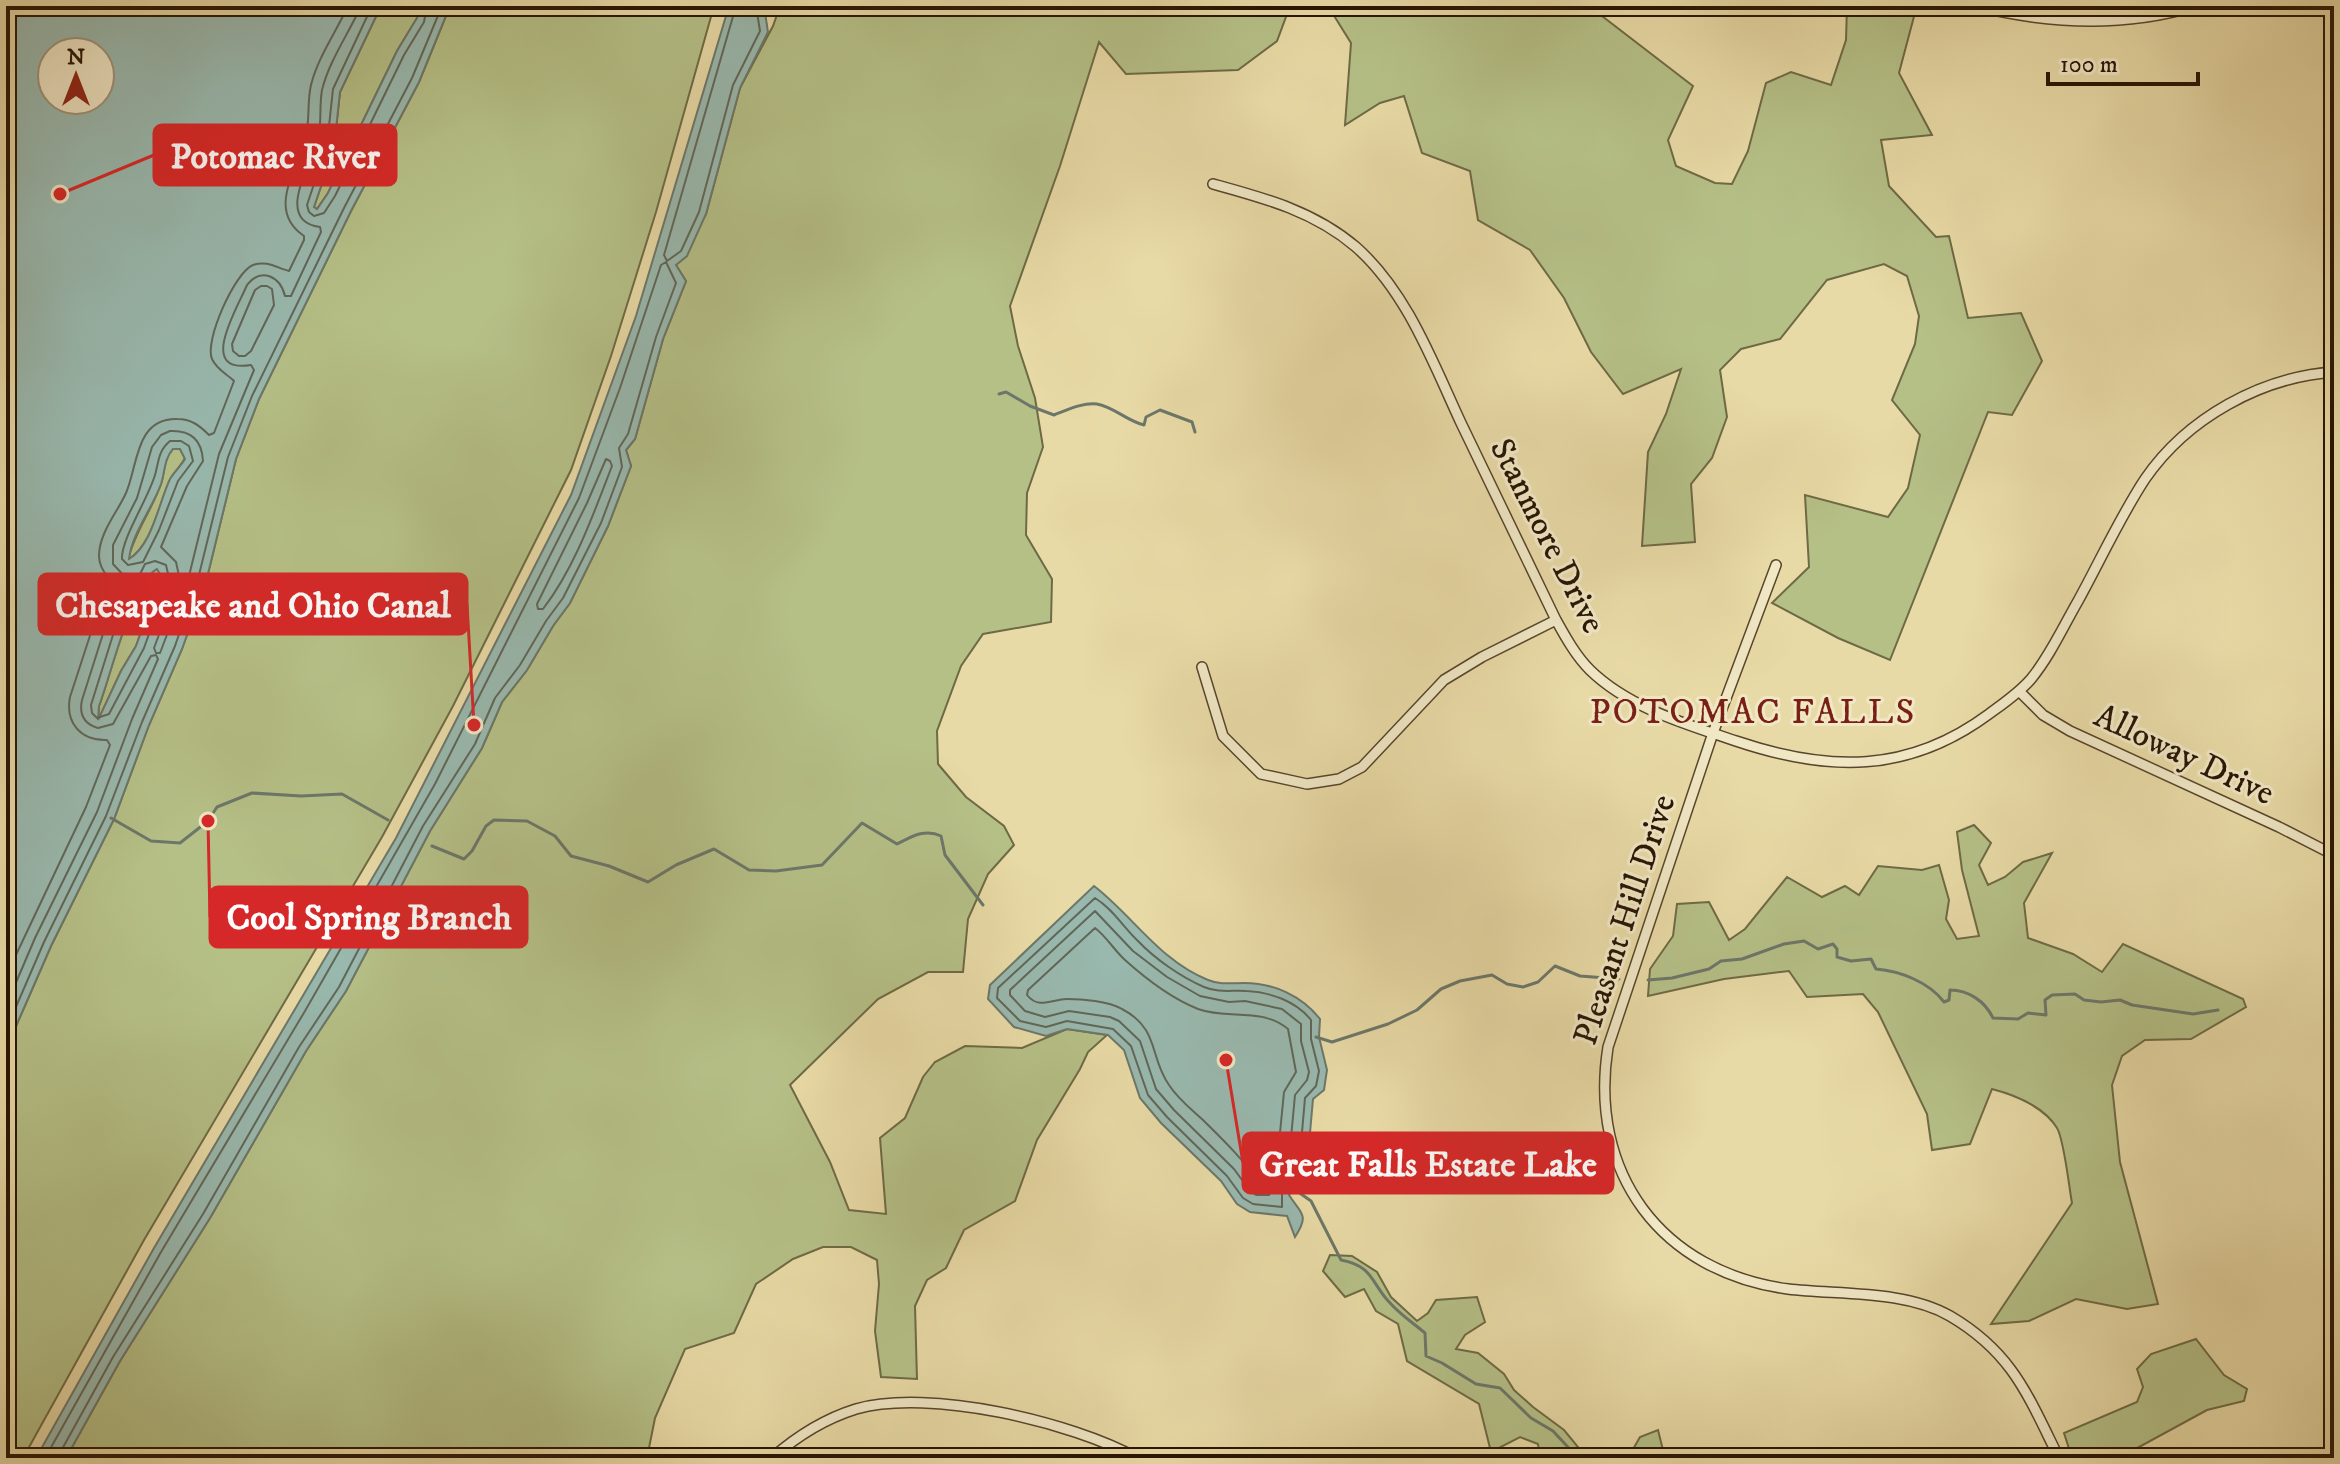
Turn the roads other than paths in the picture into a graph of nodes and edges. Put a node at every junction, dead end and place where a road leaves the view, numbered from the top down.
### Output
1 (1975, 6) edge
2 (2196, 6) edge
3 (1213, 184) dead end
4 (2334, 372) edge
5 (1776, 565) dead end
6 (1556, 620) junction
7 (1202, 667) dead end
8 (2019, 691) junction
9 (1713, 733) junction
10 (2334, 855) edge
11 (772, 1458) edge
12 (1137, 1458) edge
13 (2059, 1458) edge

1 - 2 street
3 - 6 street, Stanmore Drive
4 - 8 street, Stanmore Drive
5 - 9 street, Pleasant Hill Drive
6 - 7 street
6 - 9 street, Stanmore Drive
8 - 9 street, Stanmore Drive
8 - 10 street, Alloway Drive
9 - 13 street, Pleasant Hill Drive
11 - 12 street

